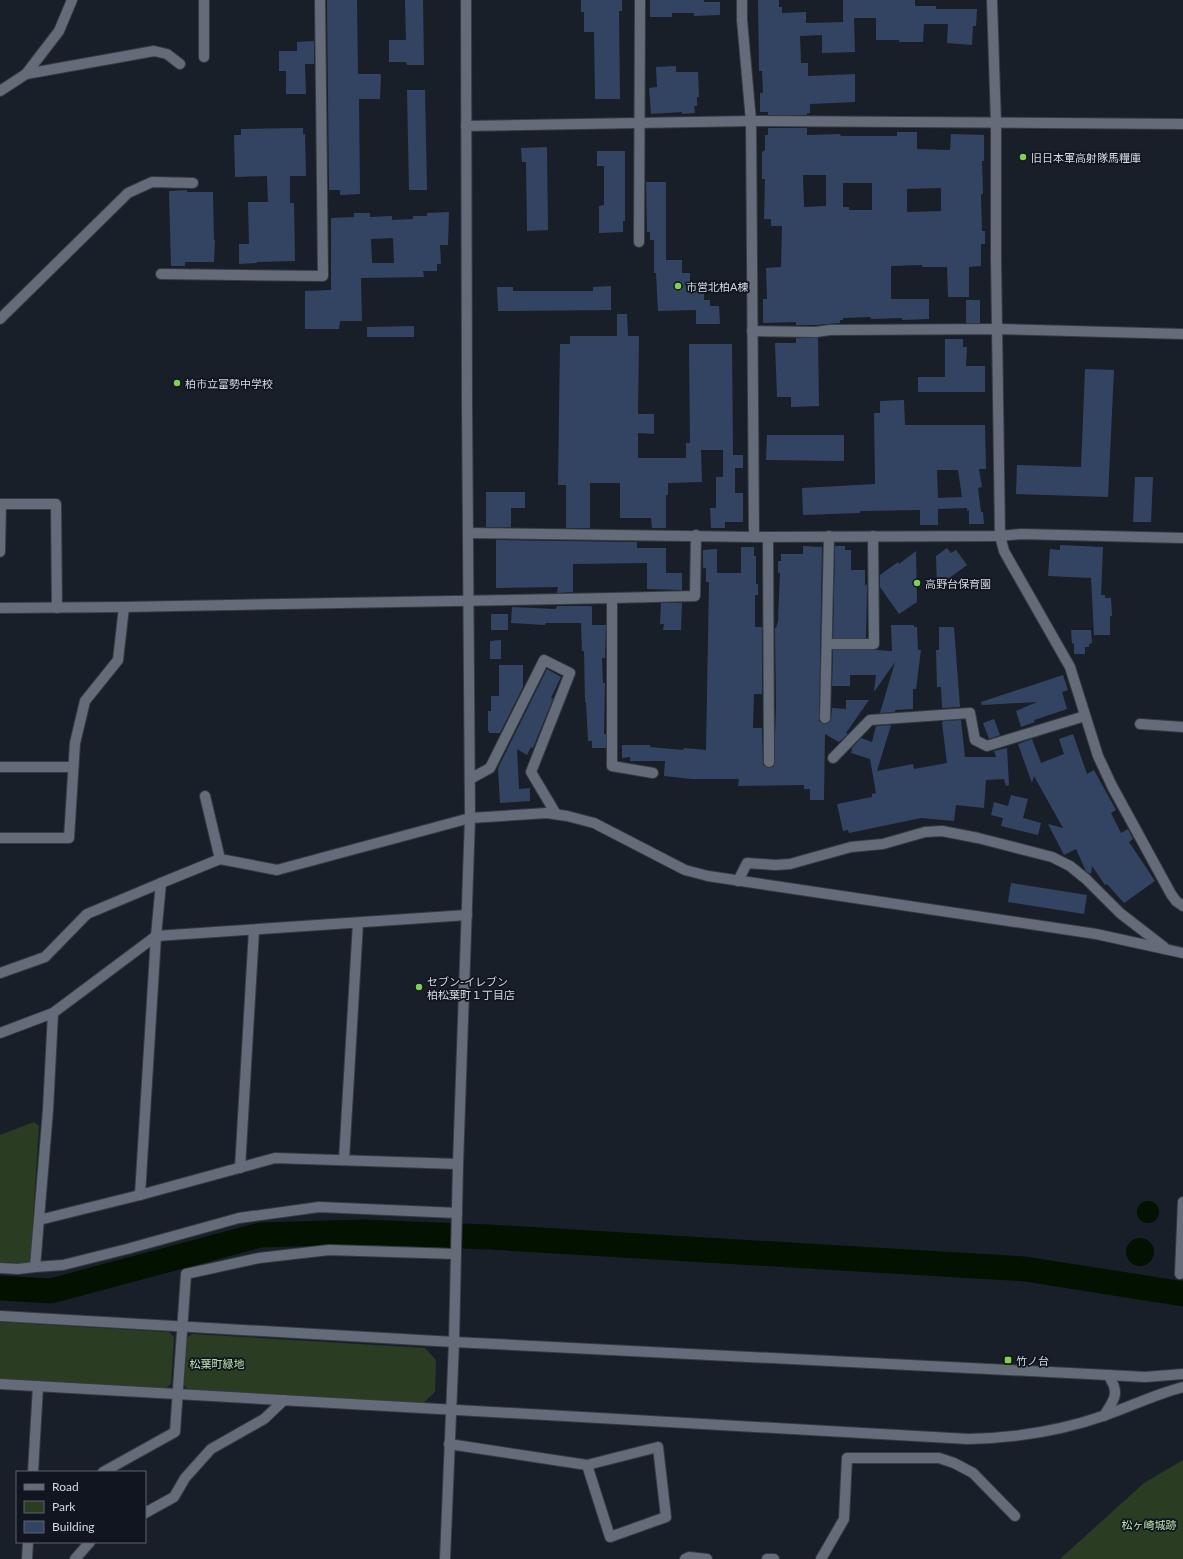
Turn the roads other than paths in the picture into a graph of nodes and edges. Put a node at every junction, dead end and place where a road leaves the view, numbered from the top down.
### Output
1 (72, 0) edge
2 (204, 0) edge
3 (320, 0) edge
4 (466, 0) edge
5 (640, 0) edge
6 (742, 0) edge
7 (992, 0) edge
8 (204, 57) dead end
9 (180, 64) dead end
10 (26, 74) junction
11 (0, 91) edge
12 (751, 121) junction
13 (996, 123) junction
14 (639, 124) junction
15 (1183, 124) edge
16 (466, 126) junction
17 (193, 183) dead end
18 (639, 242) dead end
19 (161, 274) dead end
20 (0, 319) edge
21 (998, 329) junction
22 (752, 331) junction
23 (1183, 334) edge
24 (468, 533) junction
25 (696, 535) junction
26 (830, 536) junction
27 (873, 536) junction
28 (1000, 536) junction
29 (754, 537) junction
30 (768, 537) junction
31 (1183, 538) edge
32 (0, 552) edge
33 (612, 598) junction
34 (468, 601) junction
35 (124, 607) junction
36 (0, 608) edge
37 (57, 608) junction
38 (827, 644) junction
39 (1085, 716) junction
40 (825, 718) dead end
41 (1140, 724) dead end
42 (1183, 727) edge
43 (833, 758) dead end
44 (768, 762) dead end
45 (0, 767) edge
46 (73, 767) junction
47 (653, 773) dead end
48 (470, 779) junction
49 (205, 796) dead end
50 (556, 814) junction
51 (470, 818) junction
52 (0, 838) edge
53 (220, 859) junction
54 (738, 881) junction
55 (161, 883) junction
56 (1183, 906) edge
57 (467, 916) junction
58 (358, 923) junction
59 (254, 930) junction
60 (156, 936) junction
61 (1167, 950) junction
62 (1183, 953) edge
63 (0, 973) edge
64 (52, 1013) junction
65 (0, 1033) edge
66 (344, 1160) junction
67 (458, 1164) junction
68 (240, 1168) junction
69 (140, 1195) junction
70 (1183, 1202) edge
71 (457, 1217) junction
72 (39, 1220) junction
73 (456, 1250) junction
74 (36, 1267) junction
75 (0, 1268) edge
76 (1180, 1274) dead end
77 (0, 1316) edge
78 (182, 1326) junction
79 (454, 1342) junction
80 (1183, 1374) edge
81 (1108, 1375) junction
82 (0, 1384) edge
83 (38, 1386) junction
84 (1183, 1387) edge
85 (178, 1395) junction
86 (284, 1400) junction
87 (451, 1410) junction
88 (1104, 1416) junction
89 (449, 1444) junction
90 (587, 1465) junction
91 (32, 1471) edge
92 (105, 1471) edge
93 (146, 1512) edge
94 (1015, 1516) dead end
95 (28, 1543) edge
96 (89, 1543) edge
97 (27, 1559) edge
98 (75, 1559) edge
99 (445, 1559) edge
100 (685, 1559) edge
101 (707, 1559) edge
102 (767, 1559) edge
103 (774, 1559) edge
104 (821, 1559) edge

1 - 10 street
2 - 8 street
3 - 19 street
4 - 16 street
5 - 14 street
6 - 12 street
7 - 13 street
9 - 10 street
10 - 11 street
12 - 13 street
12 - 14 street
12 - 22 street
13 - 15 street
13 - 21 street
14 - 16 street
14 - 18 street
16 - 24 street
17 - 20 street
21 - 22 street
21 - 23 street
21 - 28 street
22 - 29 street
24 - 25 street
24 - 34 street
25 - 29 street
25 - 33 street
26 - 27 street
26 - 30 street
26 - 38 street
27 - 28 street
27 - 38 street
28 - 31 street
28 - 39 street
29 - 30 street
30 - 44 street
32 - 37 street
33 - 34 street
33 - 47 street
34 - 35 street
34 - 48 street
35 - 37 street
35 - 46 street
36 - 37 street
38 - 40 street
39 - 43 street
39 - 56 street
41 - 42 street
45 - 46 street
46 - 52 street
48 - 50 street
48 - 51 street
49 - 53 street
50 - 51 street
50 - 54 street
51 - 53 street
51 - 57 street
53 - 55 street
54 - 61 street
54 - 61 street
55 - 60 street
55 - 63 street
57 - 58 street
57 - 67 street
58 - 59 street
58 - 66 street
59 - 60 street
59 - 68 street
60 - 64 street
60 - 69 street
61 - 62 street
64 - 65 street
64 - 72 street
66 - 67 street
66 - 68 street
67 - 71 street
68 - 69 street
69 - 72 street
70 - 76 street
71 - 73 street
71 - 74 street
72 - 74 street
73 - 78 street
73 - 79 street
74 - 75 street
77 - 78 street
78 - 79 street
78 - 85 street
79 - 81 street
79 - 87 street
80 - 81 street
81 - 88 street
82 - 83 street
83 - 85 street
83 - 91 street
84 - 88 street
85 - 86 street
85 - 92 street
86 - 87 street
86 - 93 street
87 - 88 street
87 - 89 street
89 - 90 street
89 - 99 street
90 - 90 street
94 - 104 street
95 - 97 street
96 - 98 street
100 - 101 street
102 - 103 street

